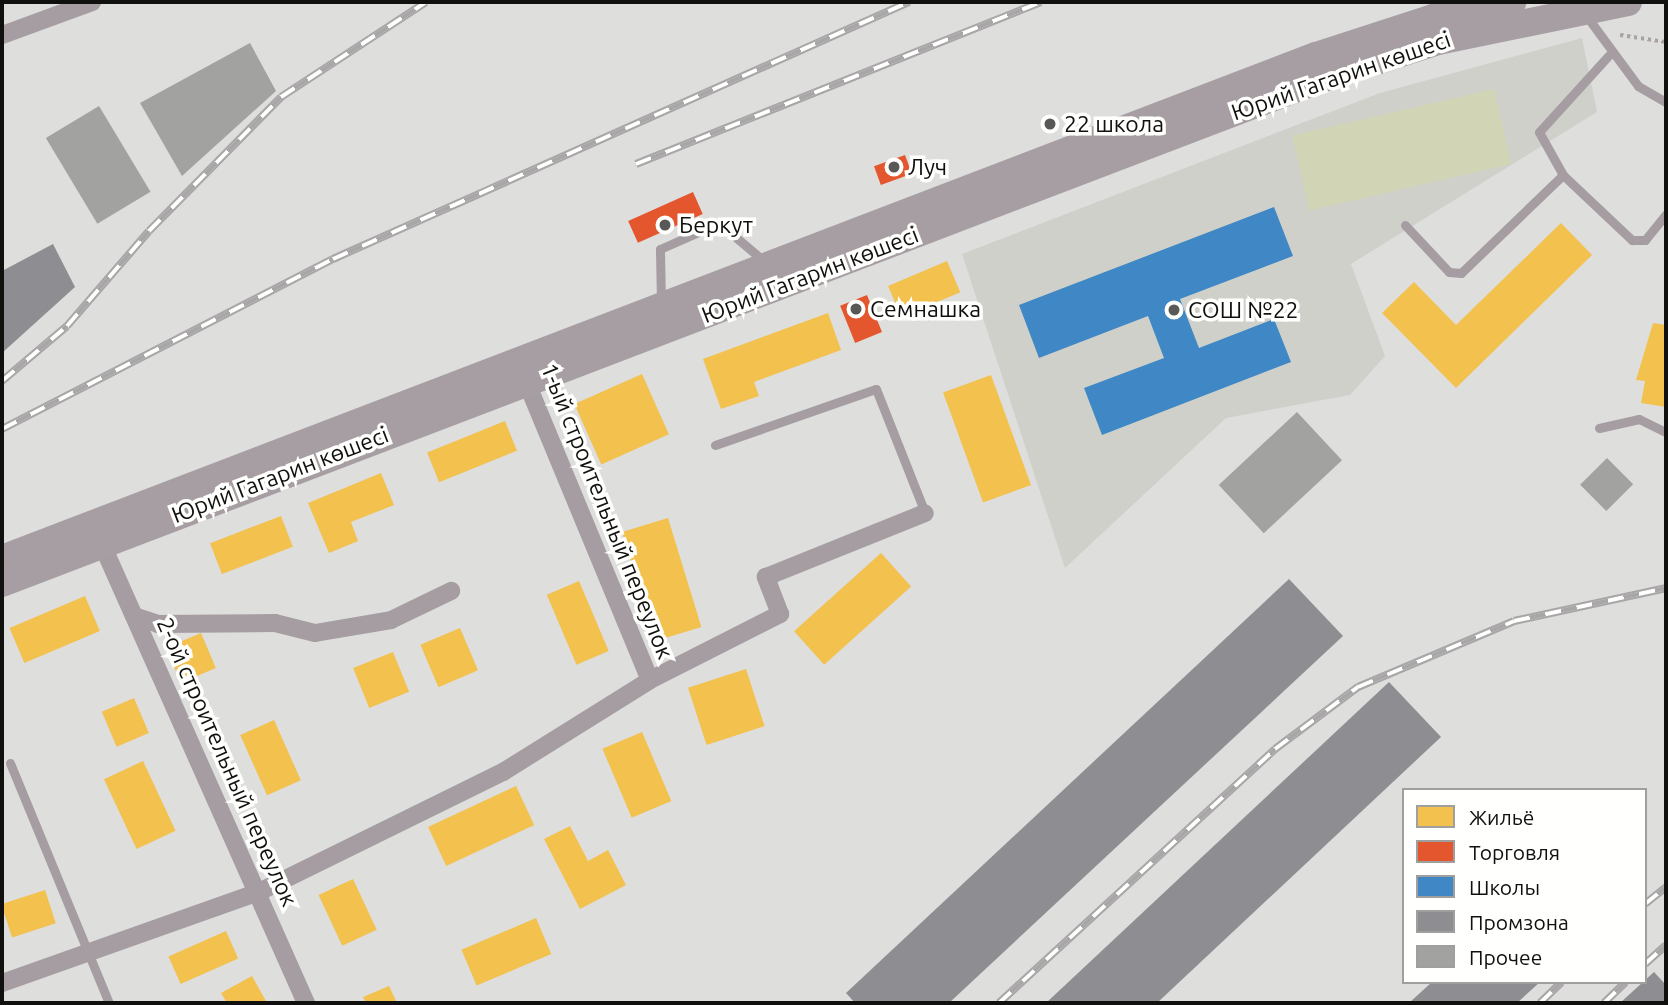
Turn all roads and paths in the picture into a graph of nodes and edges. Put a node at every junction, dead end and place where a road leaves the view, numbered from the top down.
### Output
1 (92, 2) edge
2 (1513, 2) edge
3 (1628, 2) edge
4 (1583, 9) junction
5 (2, 35) edge
6 (1609, 55) junction
7 (1666, 102) edge
8 (1563, 175) junction
9 (1666, 214) edge
10 (1405, 225) dead end
11 (769, 265) junction
12 (661, 307) junction
13 (523, 372) junction
14 (1599, 428) dead end
15 (1666, 432) edge
16 (715, 445) dead end
17 (925, 513) joint
18 (101, 542) junction
19 (2, 559) edge
20 (2, 583) edge
21 (450, 592) dead end
22 (134, 616) junction
23 (650, 680) junction
24 (10, 763) dead end
25 (259, 892) junction
26 (87, 953) junction
27 (2, 984) edge
28 (109, 1003) edge
29 (306, 1003) edge

1 - 5 street
2 - 11 main road, Юрий Гагарин көшесі
3 - 4 main road, Юрий Гагарин көшесі
4 - 6 lane
4 - 13 main road, Юрий Гагарин көшесі
6 - 7 lane
6 - 8 lane
8 - 9 lane
8 - 10 lane
11 - 12 main road, Юрий Гагарин көшесі
11 - 12 lane
12 - 13 main road, Юрий Гагарин көшесі
13 - 18 main road, Юрий Гагарин көшесі
13 - 19 main road, Юрий Гагарин көшесі
13 - 23 street, 1-ый строительный переулок
14 - 15 lane
16 - 17 lane
17 - 23 street, 1-ый строительный переулок
18 - 20 main road, Юрий Гагарин көшесі
18 - 22 street, 2-ой строительный переулок
21 - 22 street
22 - 25 street, 2-ой строительный переулок
23 - 25 street, 1-ый строительный переулок
24 - 26 lane
25 - 26 street, 1-ый строительный переулок
25 - 29 street, 2-ой строительный переулок
26 - 27 street, 1-ый строительный переулок
26 - 28 lane

